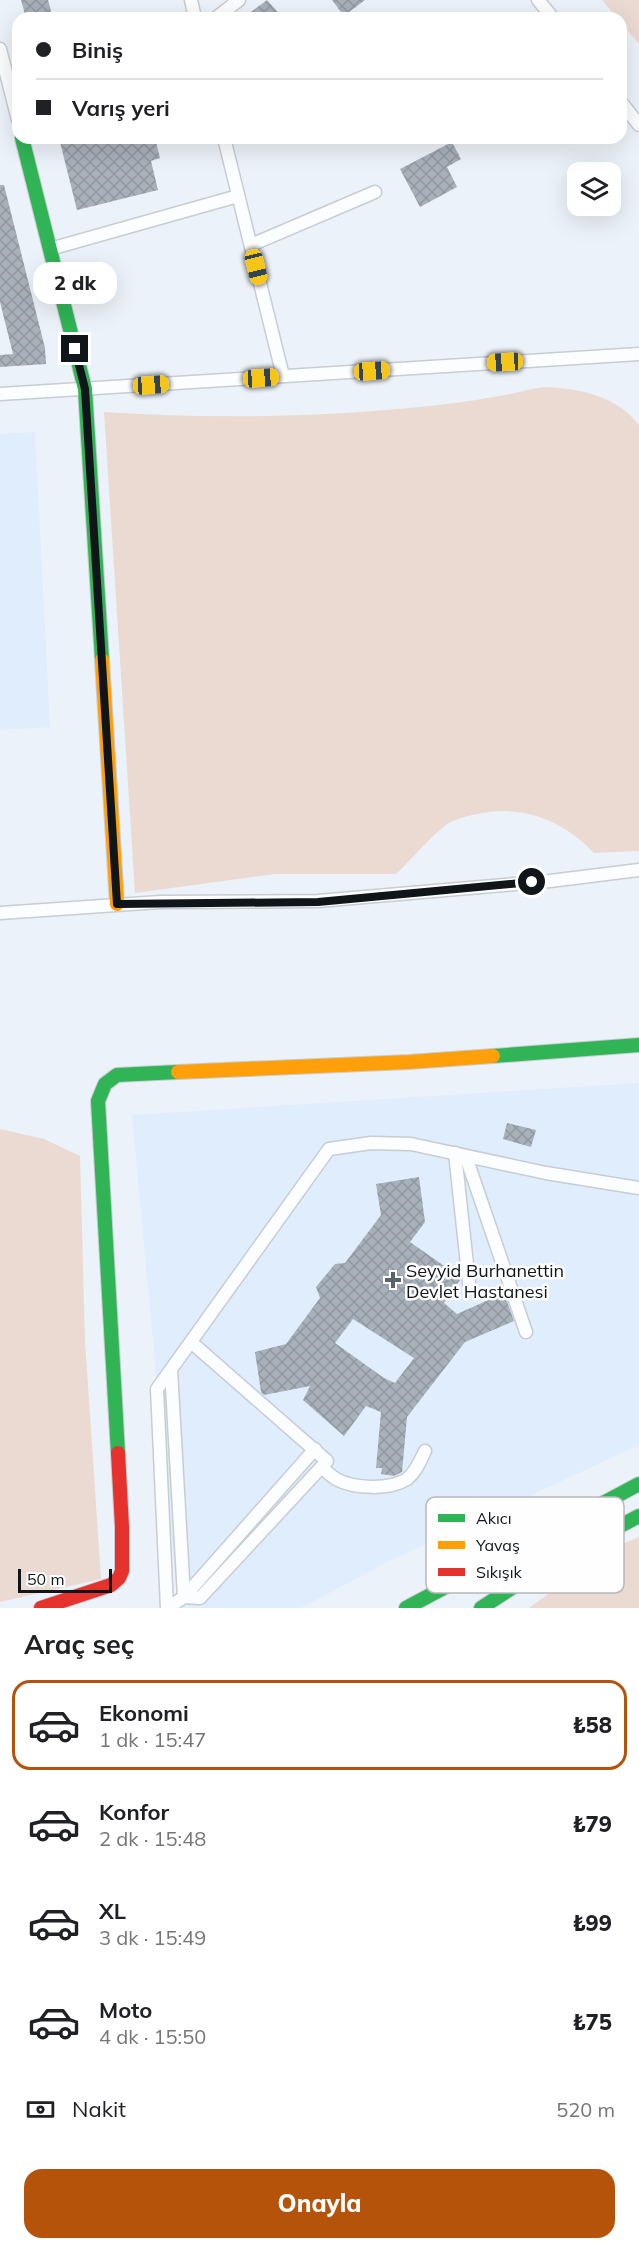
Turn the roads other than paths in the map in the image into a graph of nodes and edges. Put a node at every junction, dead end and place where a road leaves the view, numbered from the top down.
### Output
1 (239, 0) edge
2 (538, 0) edge
3 (224, 12) edge
4 (548, 12) edge
5 (0, 49) edge
6 (12, 78) edge
7 (627, 110) edge
8 (639, 125) edge
9 (24, 144) edge
10 (225, 144) edge
11 (375, 192) dead end
12 (238, 196) junction
13 (251, 245) junction
14 (50, 249) junction
15 (639, 354) edge
16 (283, 376) junction
17 (85, 389) junction
18 (0, 394) edge
19 (639, 870) edge
20 (117, 904) junction
21 (0, 913) edge
22 (639, 1045) edge
23 (460, 1155) junction
24 (639, 1188) edge
25 (469, 1283) dead end
26 (526, 1332) dead end
27 (191, 1342) junction
28 (171, 1370) junction
29 (315, 1449) junction
30 (425, 1451) dead end
31 (322, 1467) junction
32 (639, 1484) edge
33 (614, 1497) edge
34 (639, 1516) edge
35 (624, 1524) edge
36 (434, 1593) edge
37 (504, 1593) edge
38 (184, 1597) junction
39 (41, 1608) edge
40 (168, 1608) edge
41 (406, 1608) edge
42 (481, 1608) edge

1 - 3 street
2 - 4 street
5 - 6 street
7 - 8 street
9 - 14 street
10 - 12 street
11 - 13 street
12 - 13 street
12 - 14 street
13 - 16 street
14 - 17 street
15 - 16 street
16 - 17 street
17 - 18 street
17 - 20 street
19 - 20 street
20 - 21 street
22 - 39 street
23 - 24 street
23 - 25 street
23 - 26 street
23 - 27 street
27 - 28 street
27 - 29 street
28 - 38 street
28 - 40 street
29 - 31 street
29 - 38 street
30 - 31 street
31 - 38 street
32 - 33 street
34 - 35 street
36 - 41 street
37 - 42 street
38 - 40 street

